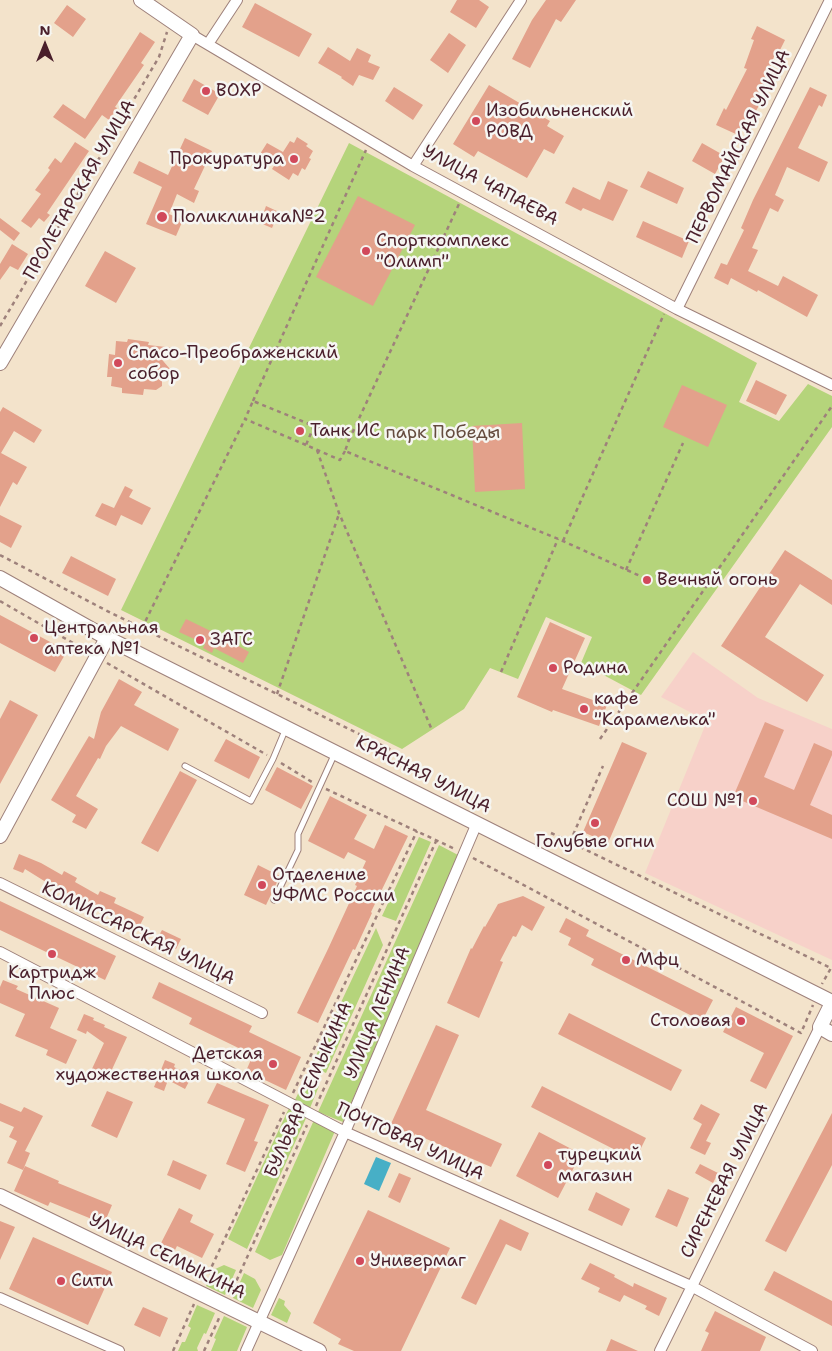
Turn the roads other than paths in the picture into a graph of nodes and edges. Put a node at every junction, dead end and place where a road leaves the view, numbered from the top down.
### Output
1 (141, 0) edge
2 (237, 0) edge
3 (521, 0) edge
4 (830, 0) edge
5 (192, 35) junction
6 (208, 44) junction
7 (413, 166) junction
8 (673, 306) junction
9 (0, 363) edge
10 (832, 385) edge
11 (0, 578) edge
12 (107, 638) junction
13 (286, 728) junction
14 (336, 752) junction
15 (185, 766) dead end
16 (477, 823) junction
17 (0, 836) edge
18 (0, 883) edge
19 (274, 900) dead end
20 (0, 952) edge
21 (832, 1003) edge
22 (262, 1013) dead end
23 (826, 1031) edge
24 (345, 1132) junction
25 (0, 1196) edge
26 (691, 1286) junction
27 (0, 1298) edge
28 (258, 1322) junction
29 (119, 1351) edge
30 (246, 1351) edge
31 (319, 1351) edge
32 (660, 1351) edge
33 (812, 1351) edge

1 - 5 street, УЛИЦА ЧАПАЕВА
2 - 6 street
3 - 7 street
4 - 8 street, ПЕРВОМАЙСКАЯ УЛИЦА
5 - 6 street, УЛИЦА ЧАПАЕВА
5 - 9 street, ПРОЛЕТАРСКАЯ УЛИЦА
6 - 7 street, УЛИЦА ЧАПАЕВА
7 - 8 street, УЛИЦА ЧАПАЕВА
8 - 10 street, УЛИЦА ЧАПАЕВА
11 - 12 street, КРАСНАЯ УЛИЦА
12 - 13 street, КРАСНАЯ УЛИЦА
12 - 17 street
13 - 14 street, КРАСНАЯ УЛИЦА
13 - 15 lane
14 - 16 street, КРАСНАЯ УЛИЦА
14 - 19 lane
16 - 21 street, КРАСНАЯ УЛИЦА
16 - 24 street, УЛИЦА ЛЕНИНА
18 - 22 street, КОМИССАРСКАЯ УЛИЦА
20 - 24 street, ПОЧТОВАЯ УЛИЦА
21 - 23 street
23 - 26 street, СИРЕНЕВАЯ УЛИЦА
24 - 26 street, ПОЧТОВАЯ УЛИЦА
24 - 28 street, УЛИЦА ЛЕНИНА
25 - 28 street, УЛИЦА СЕМЫКИНА
26 - 32 street, СИРЕНЕВАЯ УЛИЦА
26 - 33 street, ПОЧТОВАЯ УЛИЦА
27 - 29 street
28 - 30 street, УЛИЦА ЛЕНИНА
28 - 31 street, УЛИЦА СЕМЫКИНА

